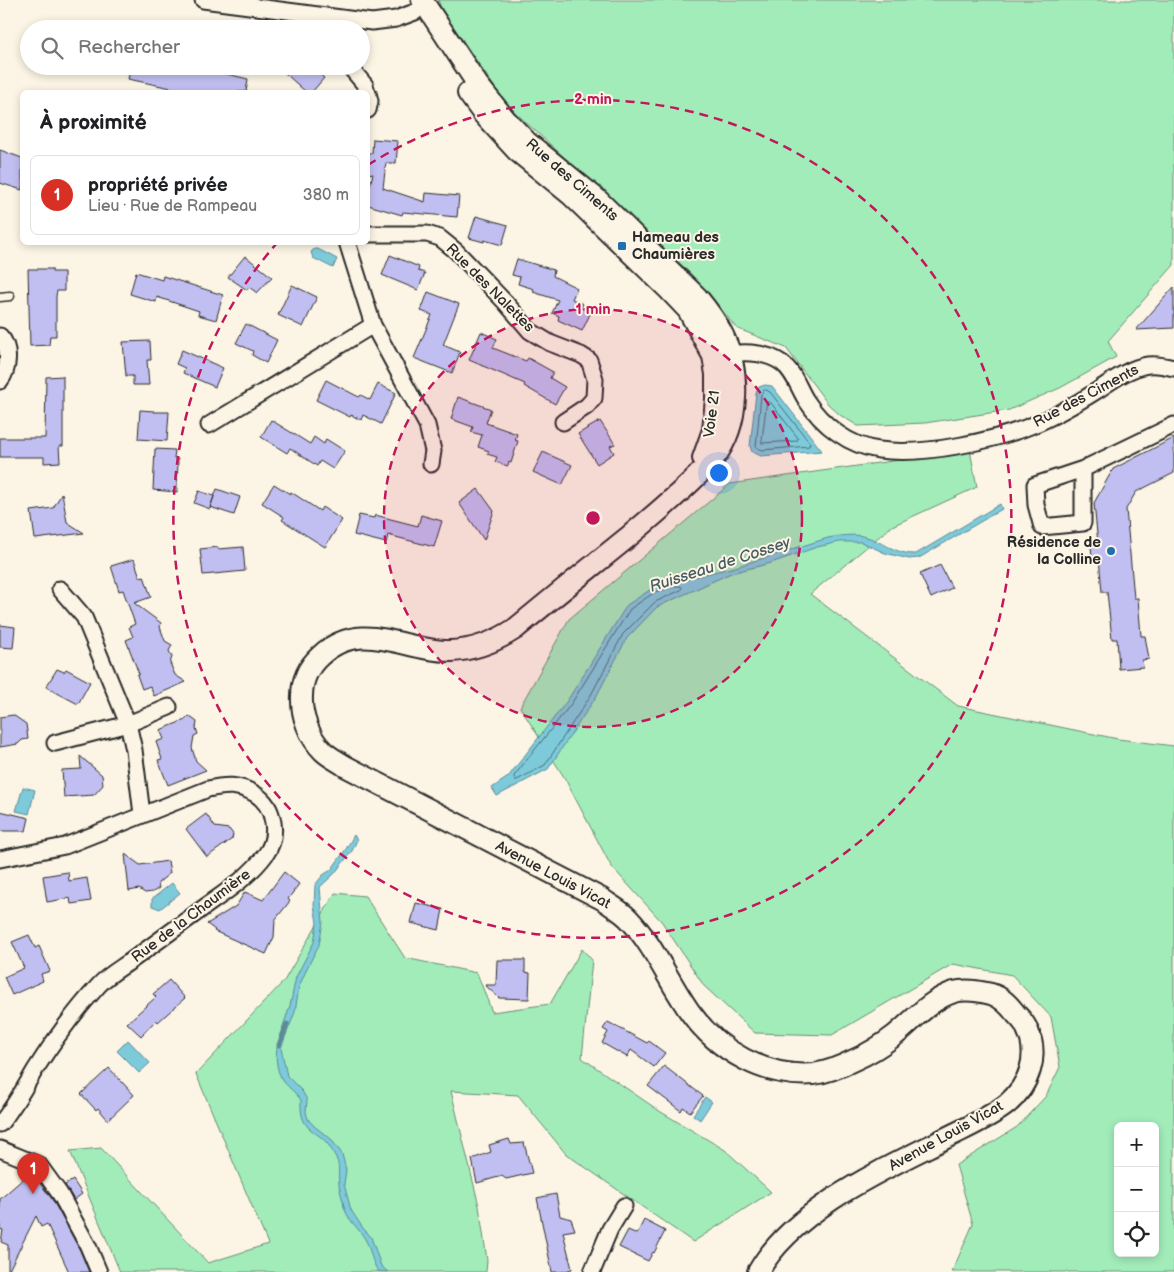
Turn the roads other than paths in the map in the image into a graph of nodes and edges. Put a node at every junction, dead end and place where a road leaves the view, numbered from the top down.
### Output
1 (203, 0) edge
2 (417, 4) edge
3 (314, 20) edge
4 (370, 22) edge
5 (357, 75) edge
6 (366, 90) edge
7 (370, 234) edge
8 (347, 245) edge
9 (10, 296) dead end
10 (0, 297) edge
11 (373, 326) junction
12 (0, 336) edge
13 (721, 355) junction
14 (1174, 368) edge
15 (0, 381) edge
16 (563, 422) dead end
17 (209, 425) dead end
18 (1174, 425) edge
19 (431, 464) dead end
20 (1083, 469) junction
21 (693, 480) joint
22 (60, 589) dead end
23 (168, 708) dead end
24 (128, 724) junction
25 (55, 743) dead end
26 (142, 814) junction
27 (0, 860) edge
28 (0, 1124) edge
29 (0, 1149) edge
30 (624, 1206) dead end
31 (99, 1272) edge
32 (592, 1272) edge
33 (758, 1272) edge

1 - 3 street
2 - 4 street
2 - 13 main road, Rue des Ciments
5 - 6 street
7 - 16 street, Rue des Nalettes
8 - 11 street
9 - 10 lane
11 - 17 street
11 - 19 street
12 - 15 street
13 - 14 street, Rue des Ciments
13 - 21 main road, Voie 21
18 - 20 street
20 - 20 street
21 - 33 main road, Avenue Louis Vicat
22 - 24 street
23 - 24 street
24 - 25 street
24 - 26 street
26 - 27 street, Rue de la Chaumière
26 - 28 street, Rue de la Chaumière
29 - 31 street
30 - 32 street

